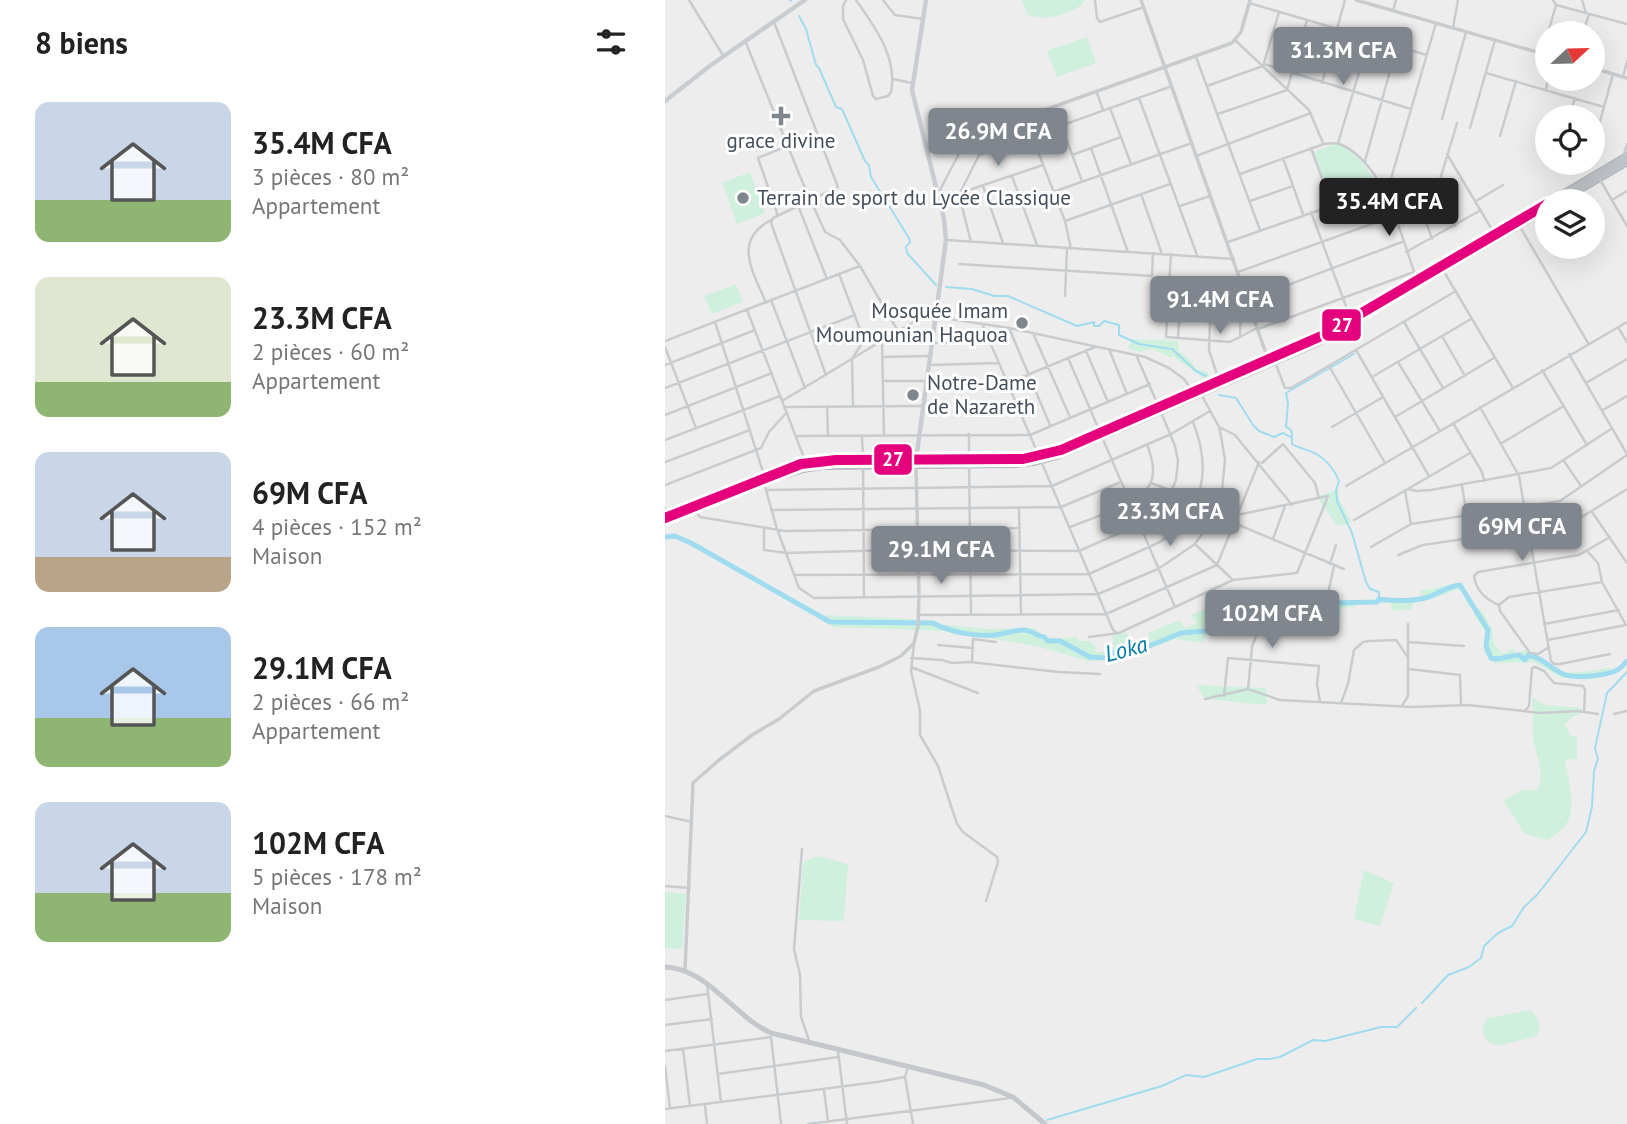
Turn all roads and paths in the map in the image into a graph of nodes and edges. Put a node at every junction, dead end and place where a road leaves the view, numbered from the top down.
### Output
1 (689, 0) edge
2 (805, 0) edge
3 (846, 0) edge
4 (856, 0) edge
5 (883, 0) edge
6 (926, 0) edge
7 (1095, 0) edge
8 (1141, 0) edge
9 (1345, 0) edge
10 (1356, 0) edge
11 (1396, 0) edge
12 (1458, 0) edge
13 (1553, 0) edge
14 (1582, 0) edge
15 (1250, 2) edge
16 (1556, 5) junction
17 (1144, 7) junction
18 (1393, 11) junction
19 (1279, 12) junction
20 (1587, 13) junction
21 (923, 19) junction
22 (1307, 20) junction
23 (1551, 21) edge
24 (1585, 21) edge
25 (774, 22) junction
26 (1436, 23) junction
27 (1627, 24) edge
28 (1453, 28) junction
29 (1338, 30) junction
30 (1467, 32) junction
31 (1369, 38) junction
32 (1496, 40) junction
33 (745, 41) junction
34 (1236, 41) junction
35 (1397, 46) junction
36 (1535, 51) edge
37 (1427, 55) junction
38 (724, 57) junction
39 (1196, 57) junction
40 (1627, 61) edge
41 (1263, 65) junction
42 (1165, 68) junction
43 (1486, 72) junction
44 (1605, 72) edge
45 (1613, 74) junction
46 (1292, 75) junction
47 (1625, 78) edge
48 (893, 79) junction
49 (1515, 81) junction
50 (912, 83) junction
51 (1322, 83) junction
52 (1172, 86) junction
53 (1207, 86) junction
54 (1535, 87) edge
55 (1287, 90) junction
56 (1549, 91) edge
57 (1097, 93) junction
58 (1354, 93) junction
59 (1139, 97) junction
60 (1575, 98) junction
61 (665, 101) edge
62 (1382, 101) junction
63 (1573, 105) edge
64 (1598, 105) edge
65 (1605, 105) edge
66 (1110, 108) junction
67 (1412, 109) junction
68 (1103, 110) junction
69 (1311, 113) junction
70 (1218, 114) junction
71 (1025, 118) junction
72 (1442, 119) dead end
73 (1457, 123) dead end
74 (1062, 125) junction
75 (1470, 128) dead end
76 (1032, 136) junction
77 (1500, 136) dead end
78 (1121, 137) junction
79 (819, 138) junction
80 (967, 138) junction
81 (1192, 143) junction
82 (1339, 143) junction
83 (1324, 144) junction
84 (1627, 144) edge
85 (1229, 145) junction
86 (788, 148) junction
87 (1091, 148) junction
88 (1311, 148) junction
89 (926, 152) junction
90 (1160, 154) junction
91 (1447, 154) junction
92 (1072, 155) junction
93 (1196, 156) junction
94 (1283, 158) junction
95 (1626, 159) edge
96 (1365, 162) junction
97 (1131, 164) junction
98 (1043, 165) junction
99 (1240, 174) junction
100 (1101, 175) junction
101 (1012, 176) junction
102 (1598, 178) junction
103 (1082, 182) junction
104 (1171, 184) junction
105 (1503, 185) dead end
106 (983, 186) junction
107 (1293, 186) junction
108 (1383, 188) junction
109 (1572, 189) edge
110 (1580, 189) edge
111 (1627, 191) edge
112 (1053, 192) junction
113 (1436, 193) junction
114 (960, 194) junction
115 (1140, 194) junction
116 (938, 195) junction
117 (1210, 196) junction
118 (1418, 199) junction
119 (1612, 200) junction
120 (810, 201) junction
121 (1250, 201) junction
122 (1476, 201) junction
123 (1111, 205) junction
124 (1179, 206) junction
125 (1332, 206) junction
126 (799, 208) junction
127 (1391, 208) junction
128 (1481, 210) junction
129 (1535, 210) edge
130 (1311, 212) junction
131 (1304, 215) junction
132 (778, 216) junction
133 (1394, 216) junction
134 (1535, 216) edge
135 (771, 220) junction
136 (1065, 222) junction
137 (1519, 225) junction
138 (1455, 226) junction
139 (1627, 226) edge
140 (1260, 230) junction
141 (1495, 234) junction
142 (1432, 239) junction
143 (946, 240) junction
144 (971, 242) junction
145 (1228, 242) junction
146 (1323, 242) junction
147 (1403, 242) junction
148 (1003, 244) junction
149 (1037, 246) junction
150 (1069, 249) junction
151 (1128, 252) junction
152 (1406, 252) junction
153 (1153, 253) junction
154 (1162, 254) junction
155 (1171, 254) junction
156 (1197, 256) junction
157 (1234, 259) junction
158 (959, 264) dead end
159 (860, 266) junction
160 (1332, 269) junction
161 (1443, 270) junction
162 (1066, 271) junction
163 (1238, 272) junction
164 (1414, 272) junction
165 (839, 274) junction
166 (827, 279) junction
167 (1417, 280) junction
168 (795, 291) junction
169 (1169, 291) junction
170 (1456, 291) junction
171 (1181, 292) junction
172 (1211, 293) junction
173 (1065, 296) dead end
174 (1245, 297) junction
175 (1343, 299) junction
176 (771, 300) junction
177 (766, 303) junction
178 (747, 310) junction
179 (937, 310) junction
180 (855, 315) junction
181 (936, 317) junction
182 (1472, 318) junction
183 (1351, 319) junction
184 (715, 322) junction
185 (1404, 322) junction
186 (1627, 322) edge
187 (983, 326) junction
188 (1618, 327) junction
189 (1009, 328) junction
190 (1257, 328) junction
191 (755, 330) junction
192 (898, 331) junction
193 (810, 332) junction
194 (1033, 333) junction
195 (1442, 336) junction
196 (1178, 337) junction
197 (1240, 337) junction
198 (864, 340) junction
199 (665, 341) edge
200 (787, 341) junction
201 (881, 341) junction
202 (1208, 341) junction
203 (990, 342) junction
204 (1627, 342) edge
205 (722, 343) junction
206 (933, 343) junction
207 (1588, 343) junction
208 (874, 346) junction
209 (1097, 346) junction
210 (665, 348) edge
211 (1109, 349) junction
212 (1420, 349) junction
213 (763, 350) junction
214 (1356, 350) junction
215 (1086, 351) junction
216 (1569, 354) junction
217 (931, 356) junction
218 (883, 357) junction
219 (1137, 357) junction
220 (1495, 358) junction
221 (852, 359) junction
222 (1067, 359) junction
223 (1627, 359) edge
224 (1271, 362) junction
225 (1398, 362) junction
226 (671, 363) junction
227 (729, 363) junction
228 (999, 363) junction
229 (665, 365) edge
230 (930, 365) junction
231 (1329, 366) junction
232 (1048, 367) junction
233 (1542, 370) junction
234 (772, 373) junction
235 (825, 375) junction
236 (1028, 375) junction
237 (1465, 376) junction
238 (1372, 377) junction
239 (928, 381) junction
240 (1219, 381) junction
241 (679, 382) junction
242 (884, 382) junction
243 (1008, 383) junction
244 (1586, 383) junction
245 (1150, 384) junction
246 (736, 387) junction
247 (665, 388) edge
248 (805, 388) junction
249 (1443, 388) junction
250 (1513, 388) junction
251 (1198, 392) junction
252 (1127, 394) junction
253 (780, 396) junction
254 (1627, 396) edge
255 (1383, 397) junction
256 (782, 401) junction
257 (1108, 402) junction
258 (1421, 402) junction
259 (688, 406) junction
260 (853, 406) junction
261 (884, 406) junction
262 (924, 406) junction
263 (785, 407) junction
264 (827, 407) junction
265 (1481, 407) junction
266 (1563, 407) junction
267 (743, 410) junction
268 (1089, 410) junction
269 (1160, 410) junction
270 (1602, 410) junction
271 (1210, 411) junction
272 (787, 412) junction
273 (1356, 413) junction
274 (665, 415) edge
275 (1395, 417) junction
276 (1070, 418) junction
277 (1193, 422) junction
278 (1453, 423) junction
279 (1051, 426) junction
280 (1219, 427) junction
281 (1332, 427) dead end
282 (696, 428) junction
283 (1611, 429) junction
284 (750, 430) junction
285 (1440, 430) junction
286 (969, 434) junction
287 (1171, 434) junction
288 (921, 435) junction
289 (1030, 435) junction
290 (1101, 435) junction
291 (796, 436) junction
292 (828, 436) junction
293 (862, 436) junction
294 (884, 436) junction
295 (665, 440) edge
296 (1502, 443) junction
297 (1147, 444) junction
298 (1587, 445) junction
299 (1412, 447) junction
300 (757, 450) junction
301 (1470, 453) junction
302 (1627, 454) edge
303 (1040, 459) junction
304 (1111, 460) junction
305 (1564, 461) junction
306 (665, 462) edge
307 (916, 462) junction
308 (969, 462) junction
309 (807, 463) junction
310 (863, 463) junction
311 (1260, 463) junction
312 (1385, 463) junction
313 (1519, 475) junction
314 (1429, 476) junction
315 (1121, 482) junction
316 (1484, 482) junction
317 (1151, 483) junction
318 (765, 484) junction
319 (665, 485) edge
320 (1462, 485) junction
321 (1052, 486) junction
322 (1346, 486) dead end
323 (1581, 486) junction
324 (916, 487) junction
325 (969, 487) junction
326 (863, 488) junction
327 (1172, 489) junction
328 (1627, 489) edge
329 (1407, 490) junction
330 (1318, 498) junction
331 (1198, 499) junction
332 (1129, 502) junction
333 (1292, 505) junction
334 (1285, 506) junction
335 (1524, 506) junction
336 (1061, 507) junction
337 (1218, 507) junction
338 (917, 508) junction
339 (969, 509) junction
340 (1019, 509) junction
341 (694, 510) junction
342 (771, 510) junction
343 (863, 510) junction
344 (1592, 512) junction
345 (667, 514) edge
346 (1237, 515) junction
347 (1467, 516) junction
348 (1354, 520) dead end
349 (1234, 523) junction
350 (1411, 524) junction
351 (1139, 525) junction
352 (764, 527) junction
353 (1070, 527) junction
354 (1020, 528) junction
355 (777, 529) junction
356 (917, 529) junction
357 (970, 529) junction
358 (1528, 529) junction
359 (864, 530) junction
360 (1610, 537) junction
361 (1273, 540) junction
362 (1195, 544) junction
363 (1336, 545) dead end
364 (1371, 547) dead end
365 (1149, 548) junction
366 (918, 551) junction
367 (970, 551) junction
368 (1020, 551) junction
369 (1080, 551) junction
370 (1588, 551) junction
371 (864, 552) junction
372 (787, 553) junction
373 (1305, 554) junction
374 (1398, 555) dead end
375 (1533, 562) junction
376 (1627, 563) edge
377 (1217, 565) junction
378 (1332, 565) junction
379 (1158, 569) junction
380 (1344, 569) dead end
381 (1089, 573) junction
382 (971, 574) junction
383 (1021, 574) junction
384 (794, 575) junction
385 (865, 575) junction
386 (918, 575) junction
387 (1233, 580) junction
388 (1602, 582) junction
389 (1166, 588) junction
390 (1538, 592) junction
391 (1328, 593) dead end
392 (1098, 594) junction
393 (971, 595) junction
394 (1021, 595) junction
395 (919, 596) junction
396 (864, 597) junction
397 (1499, 605) junction
398 (1175, 607) junction
399 (1619, 610) junction
400 (1106, 614) junction
401 (918, 615) junction
402 (971, 615) junction
403 (1021, 615) junction
404 (1255, 617) dead end
405 (1408, 624) dead end
406 (1543, 624) junction
407 (1117, 633) junction
408 (1089, 637) dead end
409 (1548, 640) junction
410 (996, 642) dead end
411 (1408, 642) junction
412 (914, 643) junction
413 (938, 645) dead end
414 (1464, 646) dead end
415 (1549, 647) junction
416 (973, 648) junction
417 (1610, 654) dead end
418 (1407, 656) junction
419 (911, 658) junction
420 (1250, 660) junction
421 (972, 662) junction
422 (911, 667) junction
423 (1409, 669) junction
424 (1100, 674) dead end
425 (1248, 689) junction
426 (978, 693) dead end
427 (1224, 696) junction
428 (1205, 699) dead end
429 (1320, 702) junction
430 (1342, 703) junction
431 (1461, 705) junction
432 (1402, 706) junction
433 (1525, 711) junction
434 (1627, 711) edge
435 (1584, 713) junction
436 (1598, 714) dead end
437 (1614, 714) dead end
438 (665, 816) edge
439 (692, 822) junction
440 (802, 849) dead end
441 (665, 886) edge
442 (690, 888) junction
443 (986, 901) dead end
444 (665, 967) edge
445 (685, 970) junction
446 (707, 984) junction
447 (708, 994) junction
448 (665, 1000) edge
449 (712, 1019) junction
450 (665, 1025) edge
451 (771, 1035) junction
452 (810, 1043) junction
453 (715, 1044) junction
454 (683, 1049) junction
455 (838, 1050) junction
456 (665, 1051) edge
457 (838, 1057) junction
458 (665, 1066) edge
459 (774, 1066) junction
460 (908, 1067) junction
461 (718, 1074) junction
462 (905, 1077) junction
463 (842, 1087) junction
464 (824, 1089) junction
465 (778, 1096) junction
466 (1013, 1097) junction
467 (721, 1102) junction
468 (705, 1105) junction
469 (690, 1106) junction
470 (670, 1108) junction
471 (1028, 1108) junction
472 (665, 1109) edge
473 (911, 1110) junction
474 (847, 1119) junction
475 (828, 1121) junction
476 (707, 1124) edge
477 (781, 1124) edge
478 (808, 1124) edge
479 (847, 1124) edge
480 (913, 1124) edge
481 (1037, 1124) edge
482 (1045, 1124) edge

1 - 38 street
2 - 25 main road
3 - 48 street
4 - 48 street
5 - 21 street
6 - 21 main road
7 - 17 street
8 - 17 street
9 - 29 street
10 - 18 street
11 - 18 street
12 - 28 street
13 - 16 street
14 - 20 street
15 - 19 street
15 - 34 street
16 - 20 street
16 - 23 street
17 - 42 street
18 - 26 street
19 - 22 street
19 - 41 street
20 - 24 street
20 - 27 street
21 - 50 main road
22 - 29 street
22 - 46 street
25 - 33 main road
25 - 79 street
26 - 28 street
26 - 37 street
28 - 30 street
29 - 31 street
29 - 51 street
30 - 32 street
30 - 72 street
31 - 35 street
31 - 58 street
32 - 36 street
32 - 43 street
33 - 38 main road
33 - 86 street
34 - 39 street
34 - 41 street
35 - 37 street
35 - 62 street
37 - 67 street
38 - 61 main road
39 - 42 street
39 - 53 street
40 - 47 street
41 - 46 street
41 - 53 street
41 - 55 street
42 - 52 street
42 - 57 street
43 - 49 street
43 - 75 street
44 - 45 street
45 - 47 street
45 - 65 street
46 - 51 street
46 - 55 street
48 - 50 street
49 - 54 street
49 - 77 street
50 - 89 main road
51 - 58 street
52 - 59 street
52 - 81 street
53 - 70 street
55 - 69 street
55 - 70 street
56 - 60 street
57 - 68 street
57 - 71 street
58 - 62 street
58 - 82 street
59 - 66 street
59 - 90 street
60 - 63 street
60 - 64 street
62 - 67 street
62 - 96 street
66 - 68 street
66 - 78 street
67 - 108 street
68 - 74 street
69 - 83 street
69 - 85 street
70 - 85 street
71 - 76 street
71 - 80 street
73 - 91 street
74 - 76 street
74 - 92 street
76 - 98 street
76 - 114 street
78 - 87 street
78 - 97 street
79 - 86 street
79 - 120 street
80 - 89 street
80 - 116 street
81 - 90 street
81 - 93 street
82 - 83 street
82 - 96 street
83 - 88 street
84 - 95 street
85 - 93 street
85 - 99 street
86 - 120 street
86 - 132 street
87 - 92 street
87 - 100 street
88 - 94 street
88 - 125 street
89 - 116 main road
90 - 97 street
90 - 104 street
91 - 113 street
91 - 122 street
92 - 103 street
93 - 117 street
94 - 99 street
94 - 107 street
95 - 102 highway
95 - 109 highway
96 - 108 street
97 - 100 street
98 - 101 street
98 - 112 street
99 - 121 street
100 - 103 street
100 - 123 street
101 - 106 street
101 - 149 street
102 - 110 highway
102 - 119 street
103 - 112 street
104 - 115 street
104 - 124 street
105 - 122 street
106 - 114 street
106 - 148 street
107 - 121 street
107 - 131 street
108 - 125 street
108 - 127 street
111 - 119 street
112 - 136 street
113 - 118 street
113 - 138 street
114 - 144 street
115 - 123 street
115 - 154 street
116 - 143 main road
117 - 124 street
117 - 145 street
118 - 127 street
118 - 142 street
119 - 139 street
120 - 126 street
120 - 159 street
121 - 140 street
122 - 128 street
123 - 136 street
123 - 151 street
124 - 156 street
125 - 130 street
126 - 132 street
126 - 166 street
127 - 133 street
128 - 138 street
128 - 141 street
129 - 141 highway
130 - 131 street
130 - 146 street
131 - 140 street
132 - 135 street
133 - 146 street
133 - 147 street
134 - 137 highway
135 - 168 street
135 - 177 street
136 - 150 street
137 - 161 highway
137 - 207 street
138 - 142 street
140 - 145 street
141 - 167 highway
142 - 152 street
143 - 144 street
143 - 179 main road
144 - 148 street
145 - 157 street
146 - 160 street
146 - 163 street
147 - 152 street
147 - 160 street
148 - 149 street
149 - 150 street
150 - 151 street
150 - 162 street
151 - 153 street
152 - 164 street
153 - 154 street
153 - 162 street
154 - 155 street
155 - 156 street
155 - 169 street
156 - 157 street
157 - 163 street
158 - 162 street
159 - 165 street
159 - 192 street
160 - 174 street
160 - 175 street
161 - 170 street
161 - 224 highway
162 - 173 street
163 - 174 street
164 - 167 street
164 - 175 street
165 - 166 street
165 - 180 street
166 - 168 street
167 - 183 highway
168 - 176 street
168 - 193 street
169 - 171 street
169 - 196 street
170 - 182 street
170 - 185 street
171 - 172 street
171 - 196 street
172 - 174 street
172 - 202 street
174 - 190 street
174 - 197 street
175 - 183 street
175 - 190 street
176 - 177 street
176 - 200 street
177 - 178 street
178 - 184 street
178 - 191 street
179 - 181 main road
179 - 192 street
180 - 193 street
180 - 198 street
181 - 187 street
181 - 206 main road
182 - 195 street
182 - 220 street
183 - 224 highway
184 - 199 street
184 - 205 street
185 - 212 street
185 - 214 street
186 - 188 street
187 - 189 street
187 - 203 street
188 - 204 street
188 - 207 street
189 - 194 street
189 - 236 street
190 - 197 street
190 - 224 street
191 - 205 street
191 - 213 street
192 - 201 street
193 - 200 street
193 - 235 street
194 - 209 street
194 - 232 street
195 - 212 street
195 - 237 street
196 - 202 street
197 - 202 street
198 - 208 street
198 - 221 street
200 - 213 street
200 - 248 street
201 - 208 street
201 - 218 street
202 - 240 street
203 - 206 street
203 - 228 street
205 - 226 street
205 - 227 street
206 - 217 main road
207 - 216 street
208 - 221 street
209 - 211 street
209 - 215 street
210 - 226 street
211 - 219 street
211 - 252 street
212 - 225 street
212 - 249 street
213 - 227 street
213 - 234 street
214 - 231 street
214 - 238 street
215 - 222 street
215 - 257 street
216 - 233 street
216 - 244 street
217 - 218 street
217 - 230 main road
218 - 242 street
219 - 245 street
219 - 251 street
220 - 237 street
220 - 250 street
221 - 235 street
221 - 260 street
222 - 232 street
222 - 268 street
223 - 244 street
224 - 231 street
224 - 240 highway
224 - 251 highway
225 - 238 street
225 - 258 street
226 - 229 street
226 - 241 street
227 - 241 street
227 - 246 street
228 - 230 street
228 - 243 street
230 - 239 main road
231 - 273 street
232 - 236 street
232 - 276 street
233 - 250 street
233 - 266 street
234 - 246 street
234 - 253 street
235 - 248 street
236 - 243 street
236 - 279 street
237 - 249 street
238 - 255 street
239 - 242 street
239 - 262 main road
240 - 251 highway
241 - 247 street
241 - 259 street
242 - 261 street
243 - 289 street
244 - 270 street
245 - 252 street
245 - 269 street
246 - 259 street
246 - 267 street
248 - 256 street
249 - 258 street
250 - 265 street
251 - 269 highway
251 - 271 street
252 - 257 street
253 - 256 street
253 - 267 street
254 - 270 street
255 - 273 street
255 - 275 street
256 - 263 street
257 - 268 street
258 - 275 street
258 - 285 street
259 - 274 street
259 - 282 street
260 - 261 street
260 - 264 street
261 - 262 street
261 - 294 street
262 - 288 main road
263 - 264 street
263 - 272 street
264 - 292 street
265 - 278 street
265 - 296 street
266 - 296 street
266 - 298 street
267 - 282 street
267 - 284 street
268 - 276 street
268 - 290 street
269 - 287 street
269 - 290 highway
270 - 283 street
271 - 277 street
271 - 280 street
272 - 291 street
272 - 300 street
273 - 281 street
273 - 312 street
275 - 299 street
276 - 279 street
277 - 287 street
277 - 331 street
278 - 285 street
278 - 301 street
279 - 289 street
280 - 311 street
280 - 337 street
282 - 295 street
283 - 298 street
283 - 302 street
284 - 300 street
284 - 306 street
285 - 299 street
286 - 288 street
286 - 289 street
286 - 308 street
287 - 297 street
287 - 327 street
288 - 294 street
288 - 307 main road
289 - 303 street
290 - 303 highway
290 - 304 street
291 - 292 street
291 - 309 street
292 - 293 street
293 - 294 street
293 - 310 street
296 - 313 street
297 - 304 street
297 - 317 street
298 - 305 street
299 - 312 street
299 - 314 street
300 - 318 street
300 - 319 street
301 - 314 street
301 - 316 street
302 - 323 street
303 - 308 highway
303 - 321 street
304 - 315 street
304 - 321 street
305 - 313 street
305 - 323 street
307 - 308 highway
307 - 310 highway
307 - 324 street
308 - 325 street
309 - 310 highway
309 - 318 highway
310 - 318 highway
310 - 326 street
311 - 330 street
311 - 333 street
311 - 346 street
312 - 322 street
313 - 316 street
313 - 335 street
314 - 329 street
315 - 332 street
315 - 336 street
316 - 320 street
317 - 327 street
317 - 332 street
318 - 326 street
318 - 341 highway
318 - 342 street
318 - 345 highway
320 - 329 street
320 - 347 street
321 - 325 street
321 - 336 street
323 - 335 street
324 - 325 street
324 - 326 street
324 - 338 street
325 - 339 street
326 - 343 street
327 - 331 street
327 - 351 street
328 - 344 street
329 - 348 street
329 - 350 street
330 - 333 street
330 - 373 street
331 - 337 street
331 - 365 street
332 - 351 street
332 - 353 street
333 - 334 street
334 - 346 street
334 - 361 street
335 - 347 street
335 - 358 street
336 - 340 street
336 - 353 street
337 - 346 street
337 - 362 street
338 - 339 street
338 - 343 street
338 - 356 street
339 - 340 street
339 - 357 street
340 - 354 street
341 - 345 highway
341 - 352 street
342 - 343 street
342 - 355 street
343 - 359 street
344 - 358 street
344 - 360 street
346 - 349 street
347 - 350 street
349 - 361 street
349 - 377 street
350 - 364 street
351 - 365 street
351 - 369 street
352 - 355 street
352 - 372 street
353 - 369 street
354 - 357 street
354 - 368 street
355 - 359 street
355 - 372 street
356 - 357 street
356 - 359 street
356 - 366 street
357 - 367 street
358 - 374 street
358 - 375 street
359 - 371 street
360 - 370 street
360 - 376 street
361 - 373 street
362 - 377 street
362 - 379 street
363 - 378 street
365 - 379 street
365 - 381 street
366 - 367 street
366 - 371 street
366 - 386 street
367 - 368 street
367 - 382 street
368 - 369 street
368 - 383 street
369 - 381 street
370 - 375 street
370 - 388 street
371 - 372 street
371 - 385 street
372 - 384 street
373 - 378 street
373 - 387 street
375 - 390 street
375 - 397 street
377 - 387 street
377 - 389 street
378 - 380 street
378 - 391 street
379 - 389 street
379 - 392 street
381 - 383 street
381 - 392 street
382 - 383 street
382 - 386 street
382 - 393 street
383 - 394 street
384 - 385 street
384 - 396 street
385 - 386 street
385 - 396 street
386 - 395 street
387 - 398 street
388 - 390 street
388 - 399 street
389 - 398 street
389 - 400 street
390 - 397 street
390 - 406 street
392 - 394 street
392 - 400 street
393 - 394 street
393 - 395 street
393 - 402 street
394 - 403 street
395 - 396 street
395 - 401 street
397 - 415 street
398 - 407 street
399 - 406 street
399 - 409 street
400 - 403 street
400 - 407 street
401 - 402 street
401 - 412 street
402 - 403 street
404 - 420 street
405 - 411 street
406 - 409 street
407 - 408 street
409 - 415 street
410 - 416 street
411 - 414 street
411 - 418 street
412 - 419 street
412 - 439 street
413 - 416 street
415 - 417 street
416 - 421 street
418 - 423 street
418 - 430 street
419 - 421 street
419 - 422 street
420 - 425 street
420 - 427 street
420 - 429 street
421 - 424 street
422 - 426 street
422 - 443 street
423 - 431 street
423 - 432 street
425 - 427 street
425 - 429 street
427 - 428 street
429 - 430 street
430 - 432 street
431 - 432 street
431 - 433 street
433 - 435 street
433 - 435 street
434 - 437 street
435 - 436 street
438 - 439 street
439 - 442 street
440 - 452 street
441 - 442 street
442 - 445 street
444 - 445 main road
445 - 446 main road
446 - 447 street
446 - 451 main road
447 - 448 street
447 - 449 street
449 - 450 street
449 - 453 street
451 - 452 main road
451 - 453 street
451 - 459 street
452 - 455 main road
453 - 454 street
453 - 461 street
454 - 456 street
454 - 469 street
455 - 457 street
455 - 460 main road
457 - 459 street
457 - 463 street
458 - 470 street
459 - 461 street
459 - 465 street
460 - 462 street
460 - 466 main road
461 - 467 street
462 - 463 street
462 - 473 street
463 - 464 street
463 - 474 street
464 - 465 street
464 - 475 street
465 - 467 street
465 - 477 street
466 - 471 main road
466 - 473 street
467 - 468 street
468 - 469 street
468 - 476 street
469 - 470 street
470 - 472 street
471 - 481 street
471 - 482 main road
473 - 474 street
473 - 480 street
474 - 475 street
474 - 479 street
475 - 478 street

